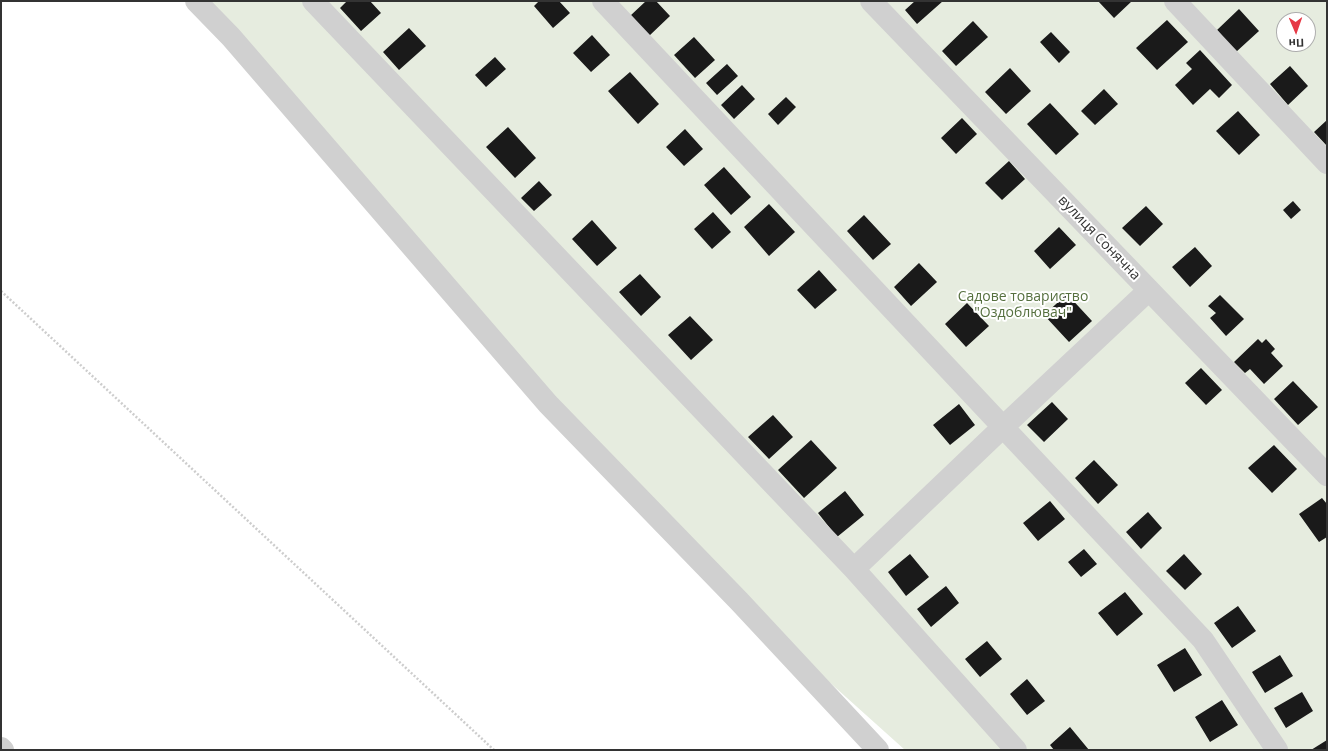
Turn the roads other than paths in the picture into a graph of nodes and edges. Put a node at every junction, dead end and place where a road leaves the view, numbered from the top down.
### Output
1 (196, 1) edge
2 (313, 1) edge
3 (603, 1) edge
4 (871, 1) edge
5 (1175, 1) edge
6 (1327, 162) edge
7 (1149, 290) junction
8 (1003, 427) junction
9 (1327, 475) edge
10 (854, 569) junction
11 (878, 750) edge
12 (1016, 750) edge
13 (1276, 750) edge

1 - 11 street
2 - 10 street
3 - 8 street
4 - 7 street, вулиця Сонячна
5 - 6 street
7 - 8 street
7 - 9 street, вулиця Сонячна
8 - 10 street
8 - 13 street
10 - 12 street

